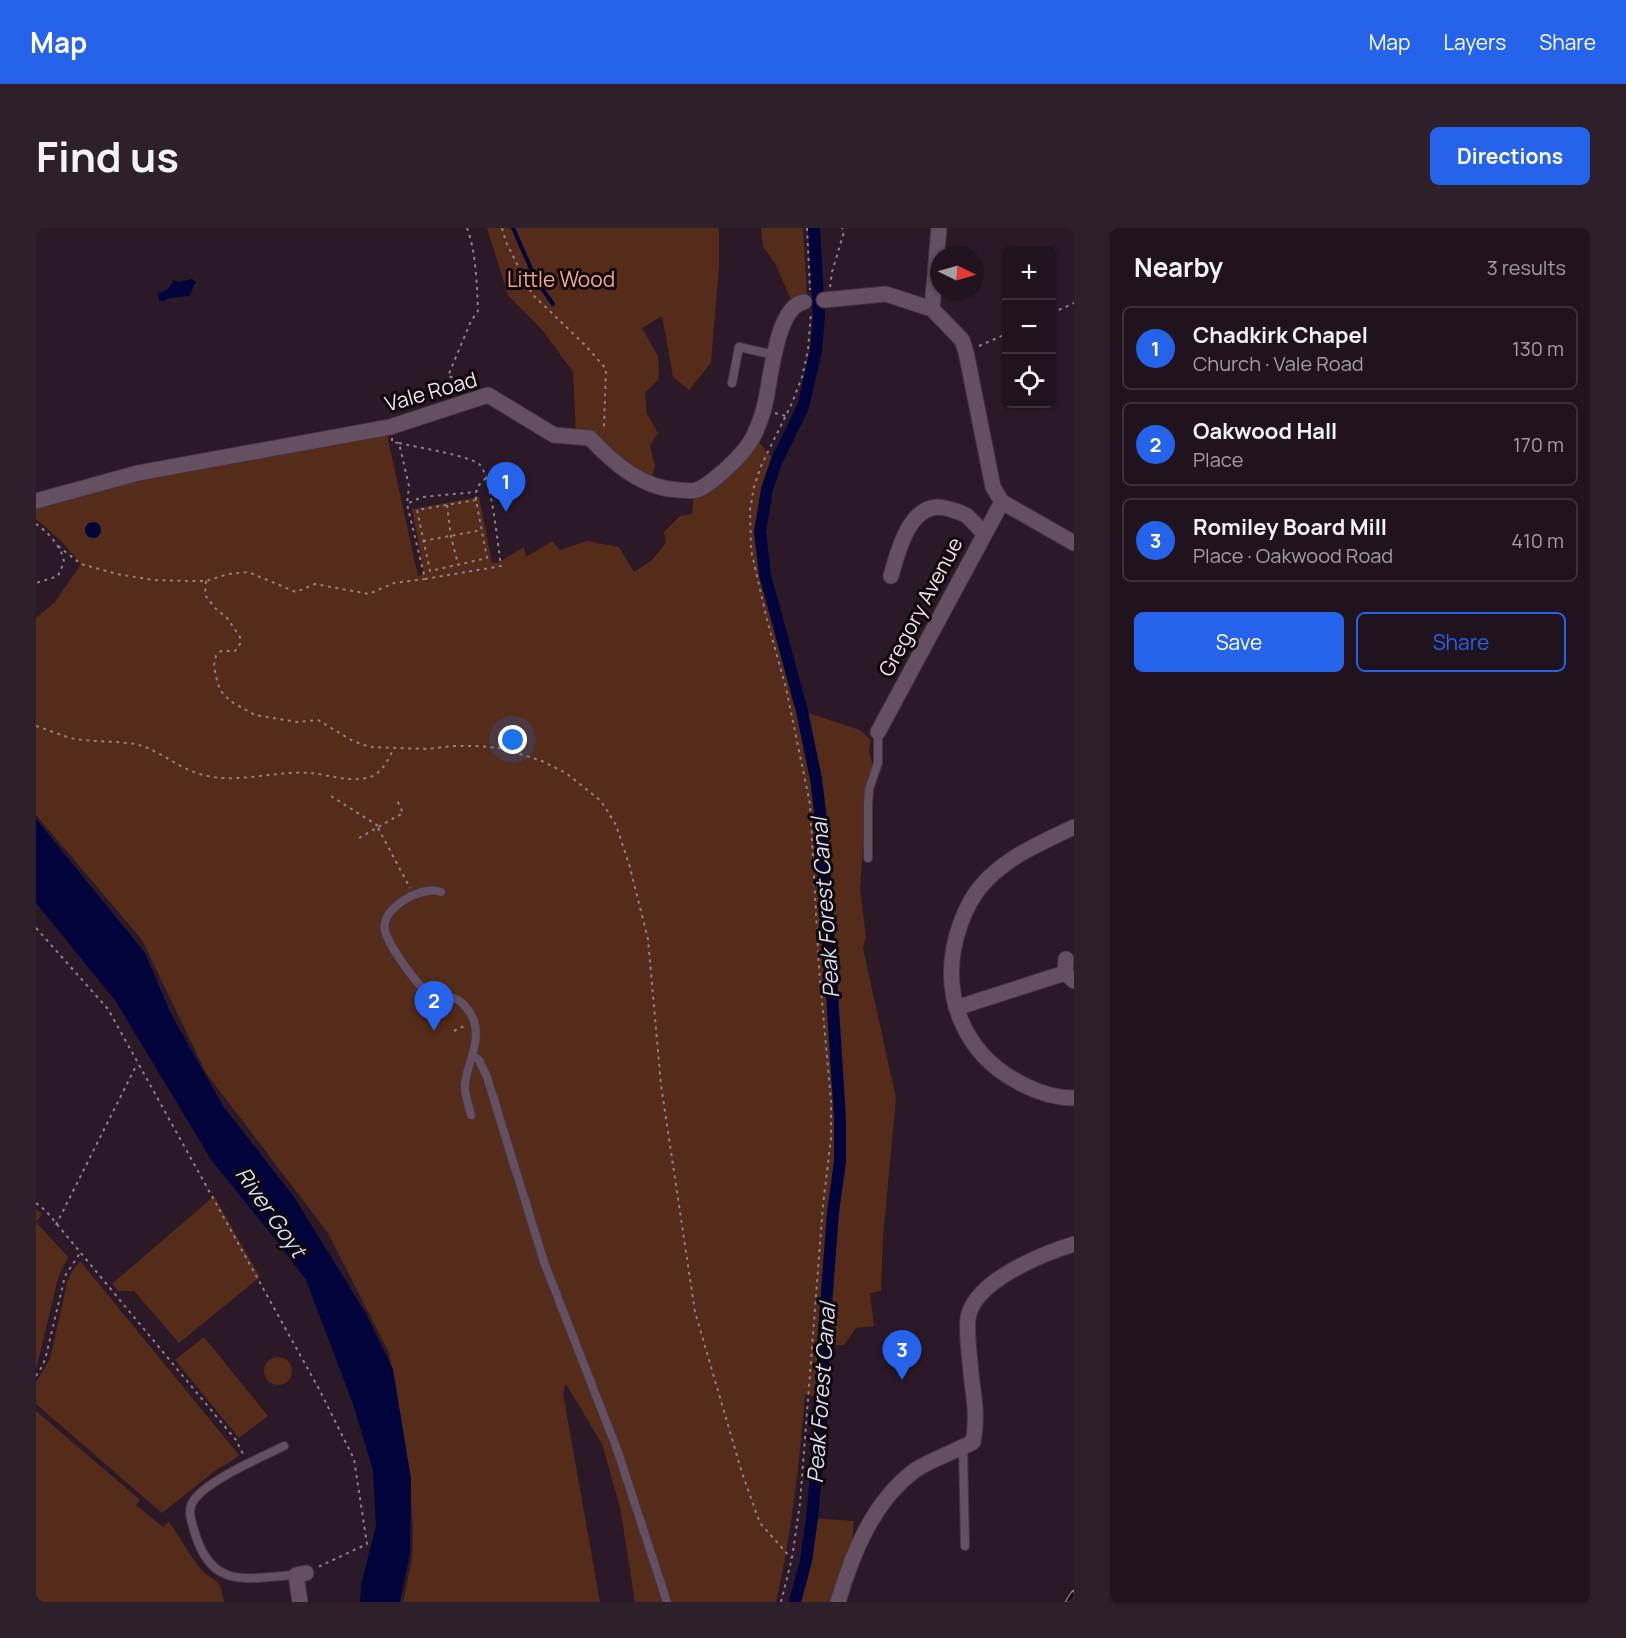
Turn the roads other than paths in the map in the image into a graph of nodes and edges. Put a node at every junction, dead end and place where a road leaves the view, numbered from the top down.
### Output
1 (939, 228) edge
2 (932, 309) junction
3 (775, 355) junction
4 (732, 383) dead end
5 (36, 501) edge
6 (1002, 502) junction
7 (984, 533) junction
8 (1074, 543) edge
9 (891, 576) dead end
10 (878, 732) joint
11 (1074, 827) edge
12 (868, 858) dead end
13 (441, 892) dead end
14 (1068, 971) edge
15 (956, 1008) junction
16 (473, 1056) junction
17 (1074, 1098) edge
18 (471, 1115) dead end
19 (1074, 1244) edge
20 (284, 1446) dead end
21 (963, 1447) junction
22 (965, 1546) dead end
23 (301, 1574) joint
24 (300, 1602) edge
25 (667, 1602) edge
26 (838, 1602) edge

1 - 2 street
2 - 3 street, Vale Road
2 - 6 street
3 - 4 lane
3 - 5 street, Vale Road
6 - 7 street, Gregory Avenue
6 - 8 street
7 - 9 street
7 - 10 street, Gregory Avenue
10 - 12 lane
11 - 15 street
13 - 16 lane
14 - 15 street
15 - 17 street
16 - 18 lane
16 - 25 lane
19 - 21 street
20 - 23 lane
21 - 22 lane
21 - 26 street
23 - 24 street

